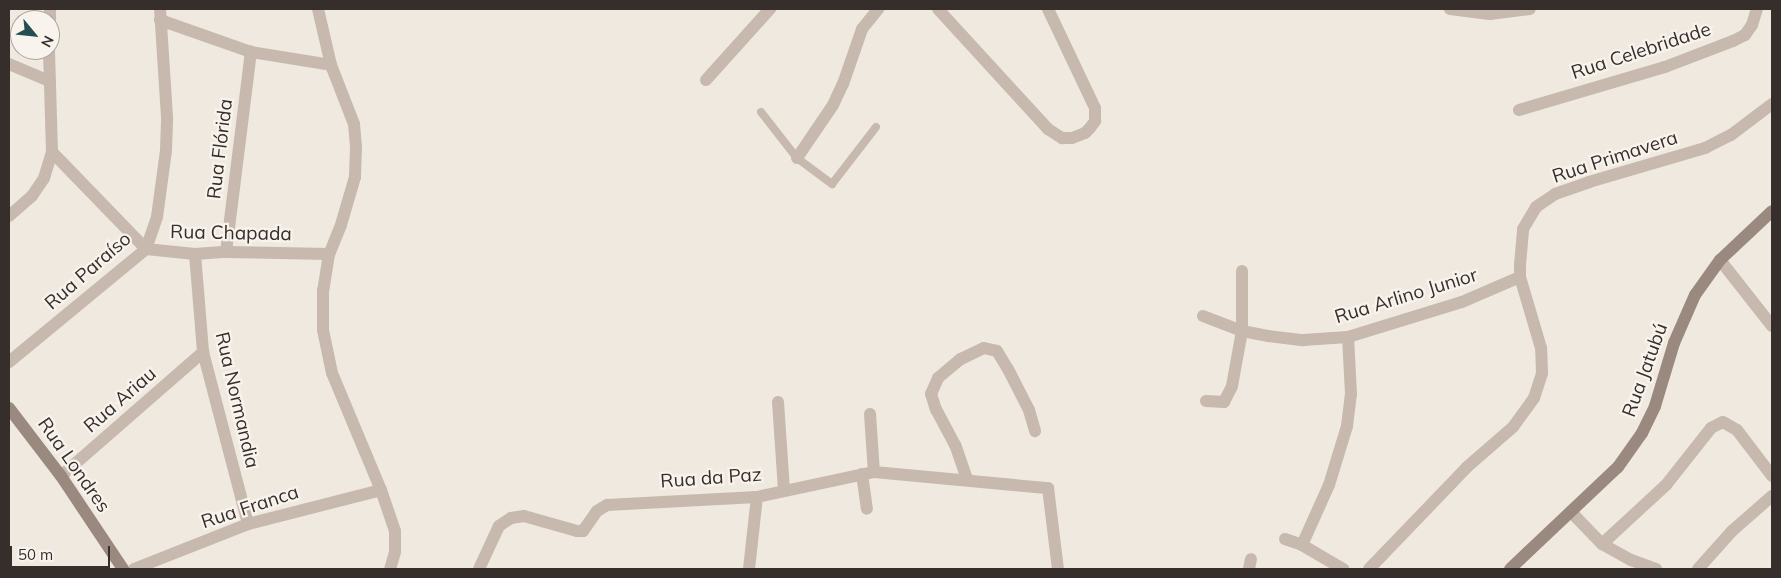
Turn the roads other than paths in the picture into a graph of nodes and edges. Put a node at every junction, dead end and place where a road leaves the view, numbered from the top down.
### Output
1 (318, 9) edge
2 (770, 9) edge
3 (878, 9) edge
4 (938, 9) edge
5 (1048, 9) edge
6 (1450, 9) edge
7 (1530, 9) edge
8 (1757, 9) edge
9 (160, 14) edge
10 (251, 52) junction
11 (49, 60) edge
12 (9, 64) edge
13 (331, 64) junction
14 (706, 80) dead end
15 (49, 81) junction
16 (1772, 104) edge
17 (1519, 110) dead end
18 (761, 112) dead end
19 (876, 127) dead end
20 (52, 152) junction
21 (797, 158) junction
22 (1772, 211) edge
23 (9, 216) edge
24 (146, 249) junction
25 (226, 252) junction
26 (195, 254) junction
27 (329, 254) junction
28 (1720, 260) junction
29 (1242, 271) dead end
30 (1520, 277) junction
31 (1203, 316) dead end
32 (1772, 326) edge
33 (1242, 331) junction
34 (1348, 337) junction
35 (203, 352) junction
36 (9, 362) edge
37 (1206, 401) dead end
38 (778, 402) dead end
39 (9, 408) edge
40 (870, 414) dead end
41 (1035, 431) dead end
42 (868, 473) junction
43 (61, 476) junction
44 (1772, 476) edge
45 (966, 479) junction
46 (784, 489) junction
47 (381, 490) junction
48 (1772, 496) edge
49 (757, 497) junction
50 (867, 508) dead end
51 (1572, 512) junction
52 (248, 524) junction
53 (1285, 539) dead end
54 (1602, 544) junction
55 (1302, 545) junction
56 (123, 569) edge
57 (134, 569) edge
58 (390, 569) edge
59 (479, 569) edge
60 (749, 569) edge
61 (1058, 569) edge
62 (1343, 569) edge
63 (1369, 569) edge
64 (1510, 569) edge
65 (1656, 569) edge
66 (1698, 569) edge

1 - 13 street
2 - 14 street
3 - 21 street
4 - 5 street
6 - 7 street
8 - 17 street, Rua Celebridade
9 - 10 street
9 - 24 street, Rua Paraíso
10 - 13 street
10 - 25 street, Rua Flórida
11 - 15 street
12 - 15 street
13 - 27 street
15 - 20 street
16 - 30 street, Rua Primavera
18 - 21 lane
19 - 21 lane
20 - 23 street
20 - 24 street, Rua Chapada
22 - 28 street, Rua Jatubú
24 - 26 street, Rua Chapada
24 - 36 street, Rua Paraíso
25 - 26 street, Rua Chapada
25 - 27 street, Rua Chapada
26 - 35 street, Rua Normandia
27 - 47 street
28 - 32 street
28 - 51 street, Rua Jatubú
29 - 33 street
30 - 34 street, Rua Arlino Junior
30 - 63 street, Rua Primavera
31 - 33 street, Rua Arlino Junior
33 - 34 street, Rua Arlino Junior
33 - 37 street
34 - 55 street
35 - 43 street, Rua Ariau
35 - 52 street, Rua Normandia
38 - 46 street
39 - 43 street, Rua Londres
40 - 42 street
41 - 45 street
42 - 45 street, Rua da Paz
42 - 46 street, Rua da Paz
42 - 50 street
43 - 56 street, Rua Londres
44 - 54 street
45 - 61 street, Rua da Paz
46 - 49 street, Rua da Paz
47 - 52 street, Rua Franca
47 - 58 street
48 - 66 street
49 - 59 street, Rua da Paz
49 - 60 street
51 - 54 street
51 - 64 street, Rua Jatubú
52 - 57 street, Rua Franca
53 - 55 street
54 - 65 street
55 - 62 street

